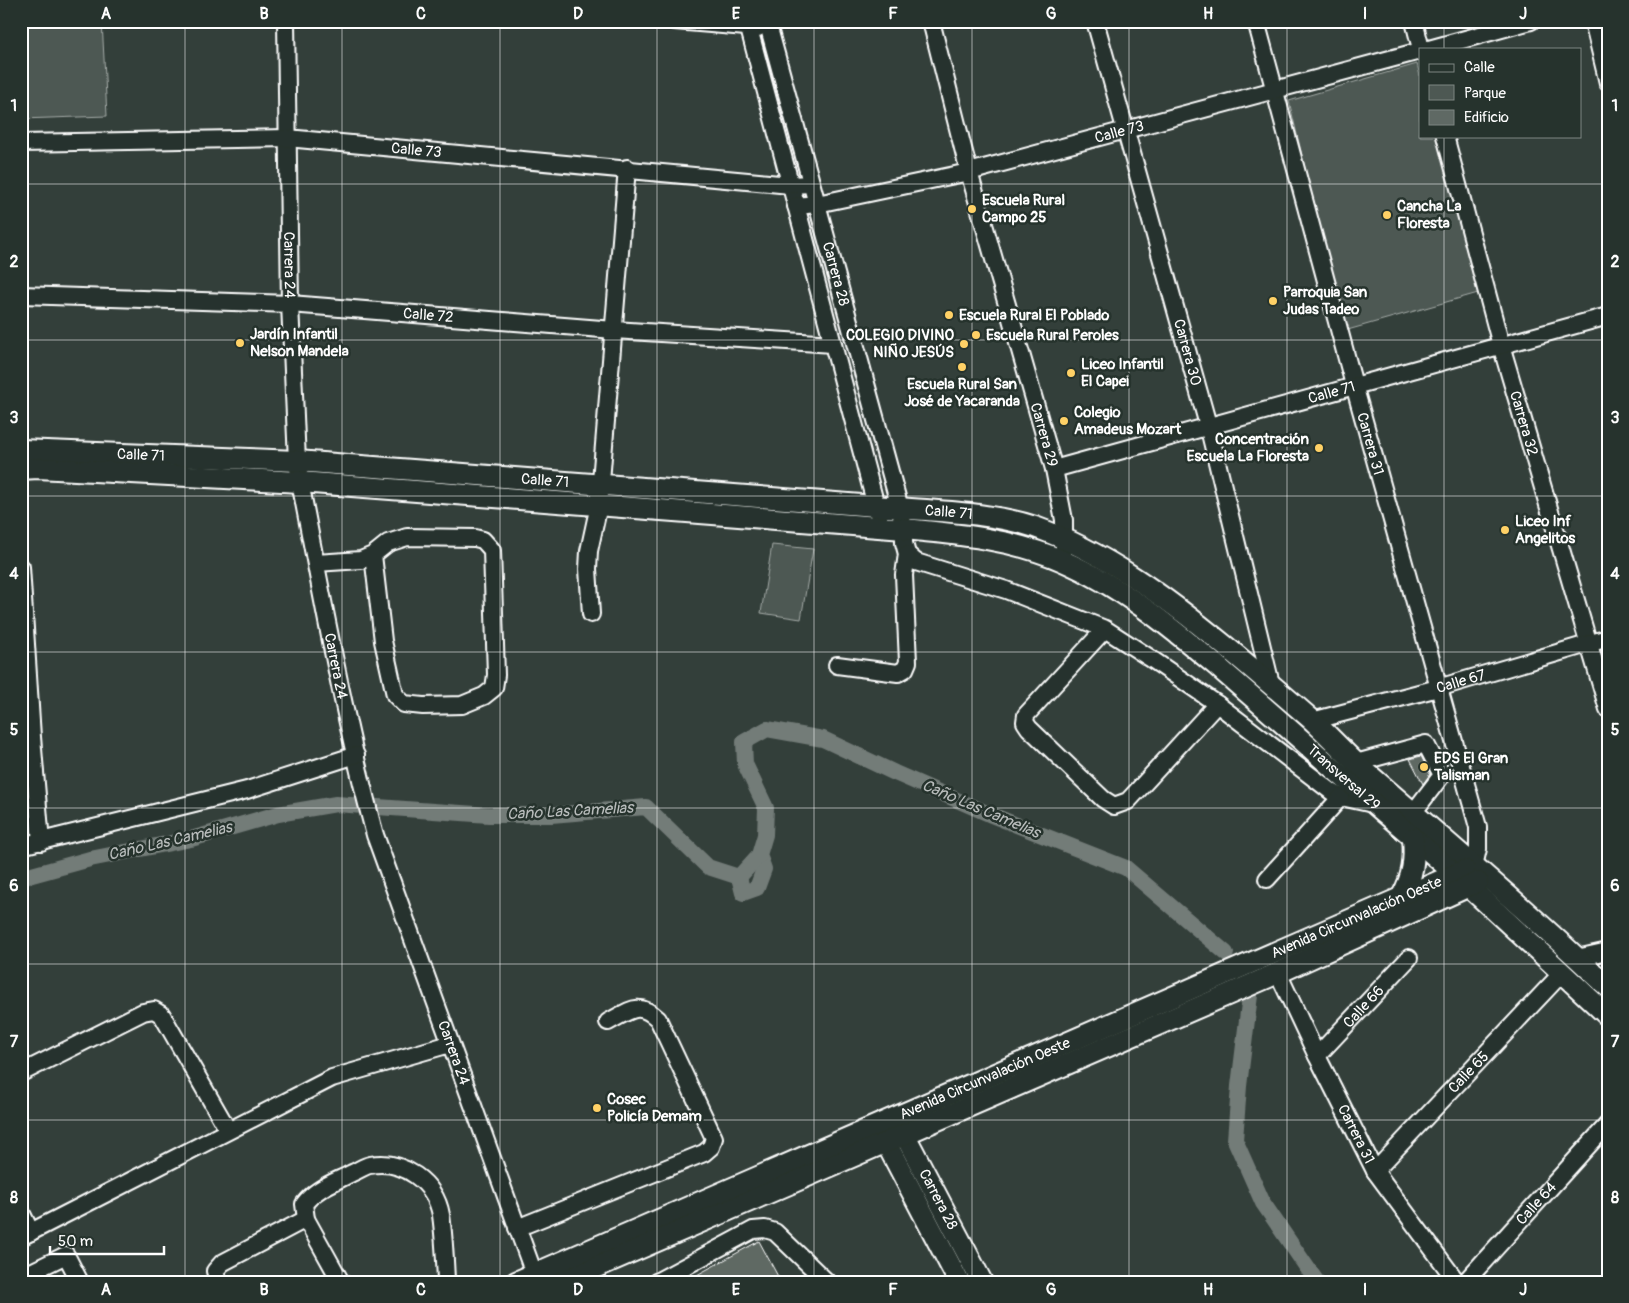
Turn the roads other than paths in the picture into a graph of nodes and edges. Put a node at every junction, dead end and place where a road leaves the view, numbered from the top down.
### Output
1 (286, 21) edge
2 (675, 21) edge
3 (931, 21) edge
4 (1095, 21) edge
5 (1256, 21) edge
6 (1414, 21) edge
7 (1532, 21) edge
8 (1593, 21) edge
9 (748, 24) edge
10 (768, 25) edge
11 (1421, 48) edge
12 (1433, 48) edge
13 (1419, 51) edge
14 (1608, 83) edge
15 (1274, 90) junction
16 (1125, 130) junction
17 (287, 138) junction
18 (1446, 138) edge
19 (21, 143) edge
20 (627, 168) junction
21 (968, 172) junction
22 (790, 184) junction
23 (811, 184) junction
24 (817, 204) junction
25 (796, 206) junction
26 (21, 295) edge
27 (290, 304) junction
28 (1608, 316) edge
29 (614, 330) junction
30 (833, 344) junction
31 (1501, 345) junction
32 (1354, 385) junction
33 (1208, 425) junction
34 (21, 450) edge
35 (297, 461) junction
36 (21, 468) edge
37 (1054, 469) junction
38 (300, 482) junction
39 (601, 485) junction
40 (599, 505) junction
41 (876, 507) junction
42 (900, 508) junction
43 (882, 527) junction
44 (904, 529) junction
45 (1064, 540) junction
46 (907, 554) junction
47 (373, 555) junction
48 (1063, 561) junction
49 (316, 563) junction
50 (21, 567) edge
51 (22, 577) edge
52 (591, 614) dead end
53 (23, 621) edge
54 (1105, 629) junction
55 (1608, 638) edge
56 (1589, 643) junction
57 (837, 665) dead end
58 (1271, 684) junction
59 (1438, 688) junction
60 (1217, 704) junction
61 (1608, 709) edge
62 (1312, 721) junction
63 (356, 755) junction
64 (1356, 763) junction
65 (1341, 797) junction
66 (1373, 804) junction
67 (1409, 826) junction
68 (40, 842) junction
69 (21, 846) edge
70 (1480, 872) junction
71 (1267, 879) dead end
72 (1462, 880) junction
73 (1402, 896) junction
74 (1608, 951) edge
75 (1409, 958) dead end
76 (1577, 958) junction
77 (1278, 973) junction
78 (1562, 973) junction
79 (1608, 987) edge
80 (1608, 1016) edge
81 (608, 1022) dead end
82 (450, 1044) junction
83 (1318, 1056) junction
84 (21, 1073) edge
85 (1608, 1124) edge
86 (228, 1130) junction
87 (891, 1130) junction
88 (1375, 1171) junction
89 (21, 1212) edge
90 (306, 1219) junction
91 (517, 1228) junction
92 (26, 1234) edge
93 (21, 1277) edge
94 (535, 1277) edge
95 (572, 1280) edge
96 (666, 1280) edge
97 (446, 1281) edge
98 (80, 1282) edge
99 (218, 1282) edge
100 (341, 1282) edge
101 (516, 1282) edge
102 (827, 1282) edge
103 (959, 1282) edge
104 (982, 1282) edge
105 (1456, 1282) edge
106 (1465, 1282) edge

1 - 17 street, Carrera 24
2 - 9 street
3 - 21 street, Carrera 29
4 - 16 street, Carrera 30
5 - 15 street, Carrera 31
6 - 11 street
7 - 12 street
8 - 14 street
9 - 10 street
9 - 22 street, Carrera 28
10 - 23 street, Carrera 28
13 - 15 street, Calle 73
15 - 16 street, Calle 73
15 - 32 street, Carrera 31
16 - 21 street, Calle 73
16 - 33 street, Carrera 30
17 - 19 street, Calle 73
17 - 20 street, Calle 73
17 - 27 street, Carrera 24
18 - 31 street, Carrera 32
20 - 22 street, Calle 73
20 - 29 street
21 - 24 street, Calle 73
21 - 37 street, Carrera 29
22 - 23 street, Calle 73
22 - 25 street, Carrera 28
23 - 24 street, Carrera 28
24 - 25 street, Calle 73
24 - 42 street, Carrera 28
25 - 30 street, Carrera 28
26 - 27 street, Calle 72
27 - 29 street, Calle 72
27 - 35 street, Carrera 24
28 - 31 street, Calle 71
29 - 30 street, Calle 72
29 - 39 street
30 - 41 street, Carrera 28
31 - 32 street, Calle 71
31 - 56 street, Carrera 32
32 - 33 street, Calle 71
32 - 59 street, Carrera 31
33 - 37 street, Calle 71
33 - 58 street, Carrera 30
34 - 35 main road, Calle 71
35 - 38 street, Carrera 24
35 - 39 main road, Calle 71
36 - 38 main road, Calle 71
37 - 45 street, Carrera 29
38 - 40 main road, Calle 71
38 - 49 street, Carrera 24
39 - 40 street
39 - 41 main road, Calle 71
40 - 43 main road, Calle 71
40 - 52 street
41 - 42 main road, Calle 71
41 - 43 street, Carrera 28
42 - 44 street, Carrera 28
42 - 45 main road, Calle 71
43 - 44 main road, Calle 71
44 - 46 street, Carrera 28
44 - 48 main road, Calle 71
45 - 48 street, Carrera 29
45 - 58 main road, Transversal 29
46 - 54 street
46 - 57 street, Carrera 28
47 - 47 street
47 - 49 street
48 - 66 main road, Transversal 29
49 - 63 street, Carrera 24
50 - 51 street
51 - 53 street
53 - 68 street
54 - 60 street
54 - 60 street
55 - 56 street, Calle 67
56 - 59 street, Calle 67
56 - 61 street, Carrera 32
58 - 62 main road, Transversal 29
59 - 62 street, Calle 67
59 - 70 street, Carrera 31
60 - 65 street
62 - 64 main road, Transversal 29
63 - 68 street
63 - 82 street, Carrera 24
64 - 67 main road, Transversal 29
64 - 67 street
65 - 66 street
65 - 71 street
66 - 67 main road, Transversal 29
67 - 70 main road, Transversal 29
67 - 72 main road, Transversal 29
67 - 73 main road
68 - 69 street
70 - 72 main road
70 - 76 main road, Transversal 29
72 - 73 main road, Avenida Circunvalación Oeste
72 - 77 main road, Avenida Circunvalación Oeste
72 - 78 main road, Transversal 29
73 - 87 main road, Avenida Circunvalación Oeste
74 - 76 street
75 - 83 street, Calle 66
76 - 79 main road, Transversal 29
77 - 83 street, Carrera 31
77 - 87 main road, Avenida Circunvalación Oeste
78 - 80 main road, Transversal 29
78 - 88 street, Calle 65
81 - 91 street
82 - 86 street
82 - 91 street, Carrera 24
83 - 88 street, Carrera 31
84 - 86 street
85 - 106 street, Calle 64
86 - 92 street
87 - 94 main road, Avenida Circunvalación Oeste
87 - 95 main road, Avenida Circunvalación Oeste
87 - 103 main road, Carrera 28
87 - 104 main road, Carrera 28
88 - 105 street, Carrera 31
89 - 92 street
90 - 97 street
90 - 99 street
90 - 100 street
91 - 94 street, Carrera 24
93 - 98 street
94 - 101 main road, Avenida Circunvalación Oeste
96 - 102 street

